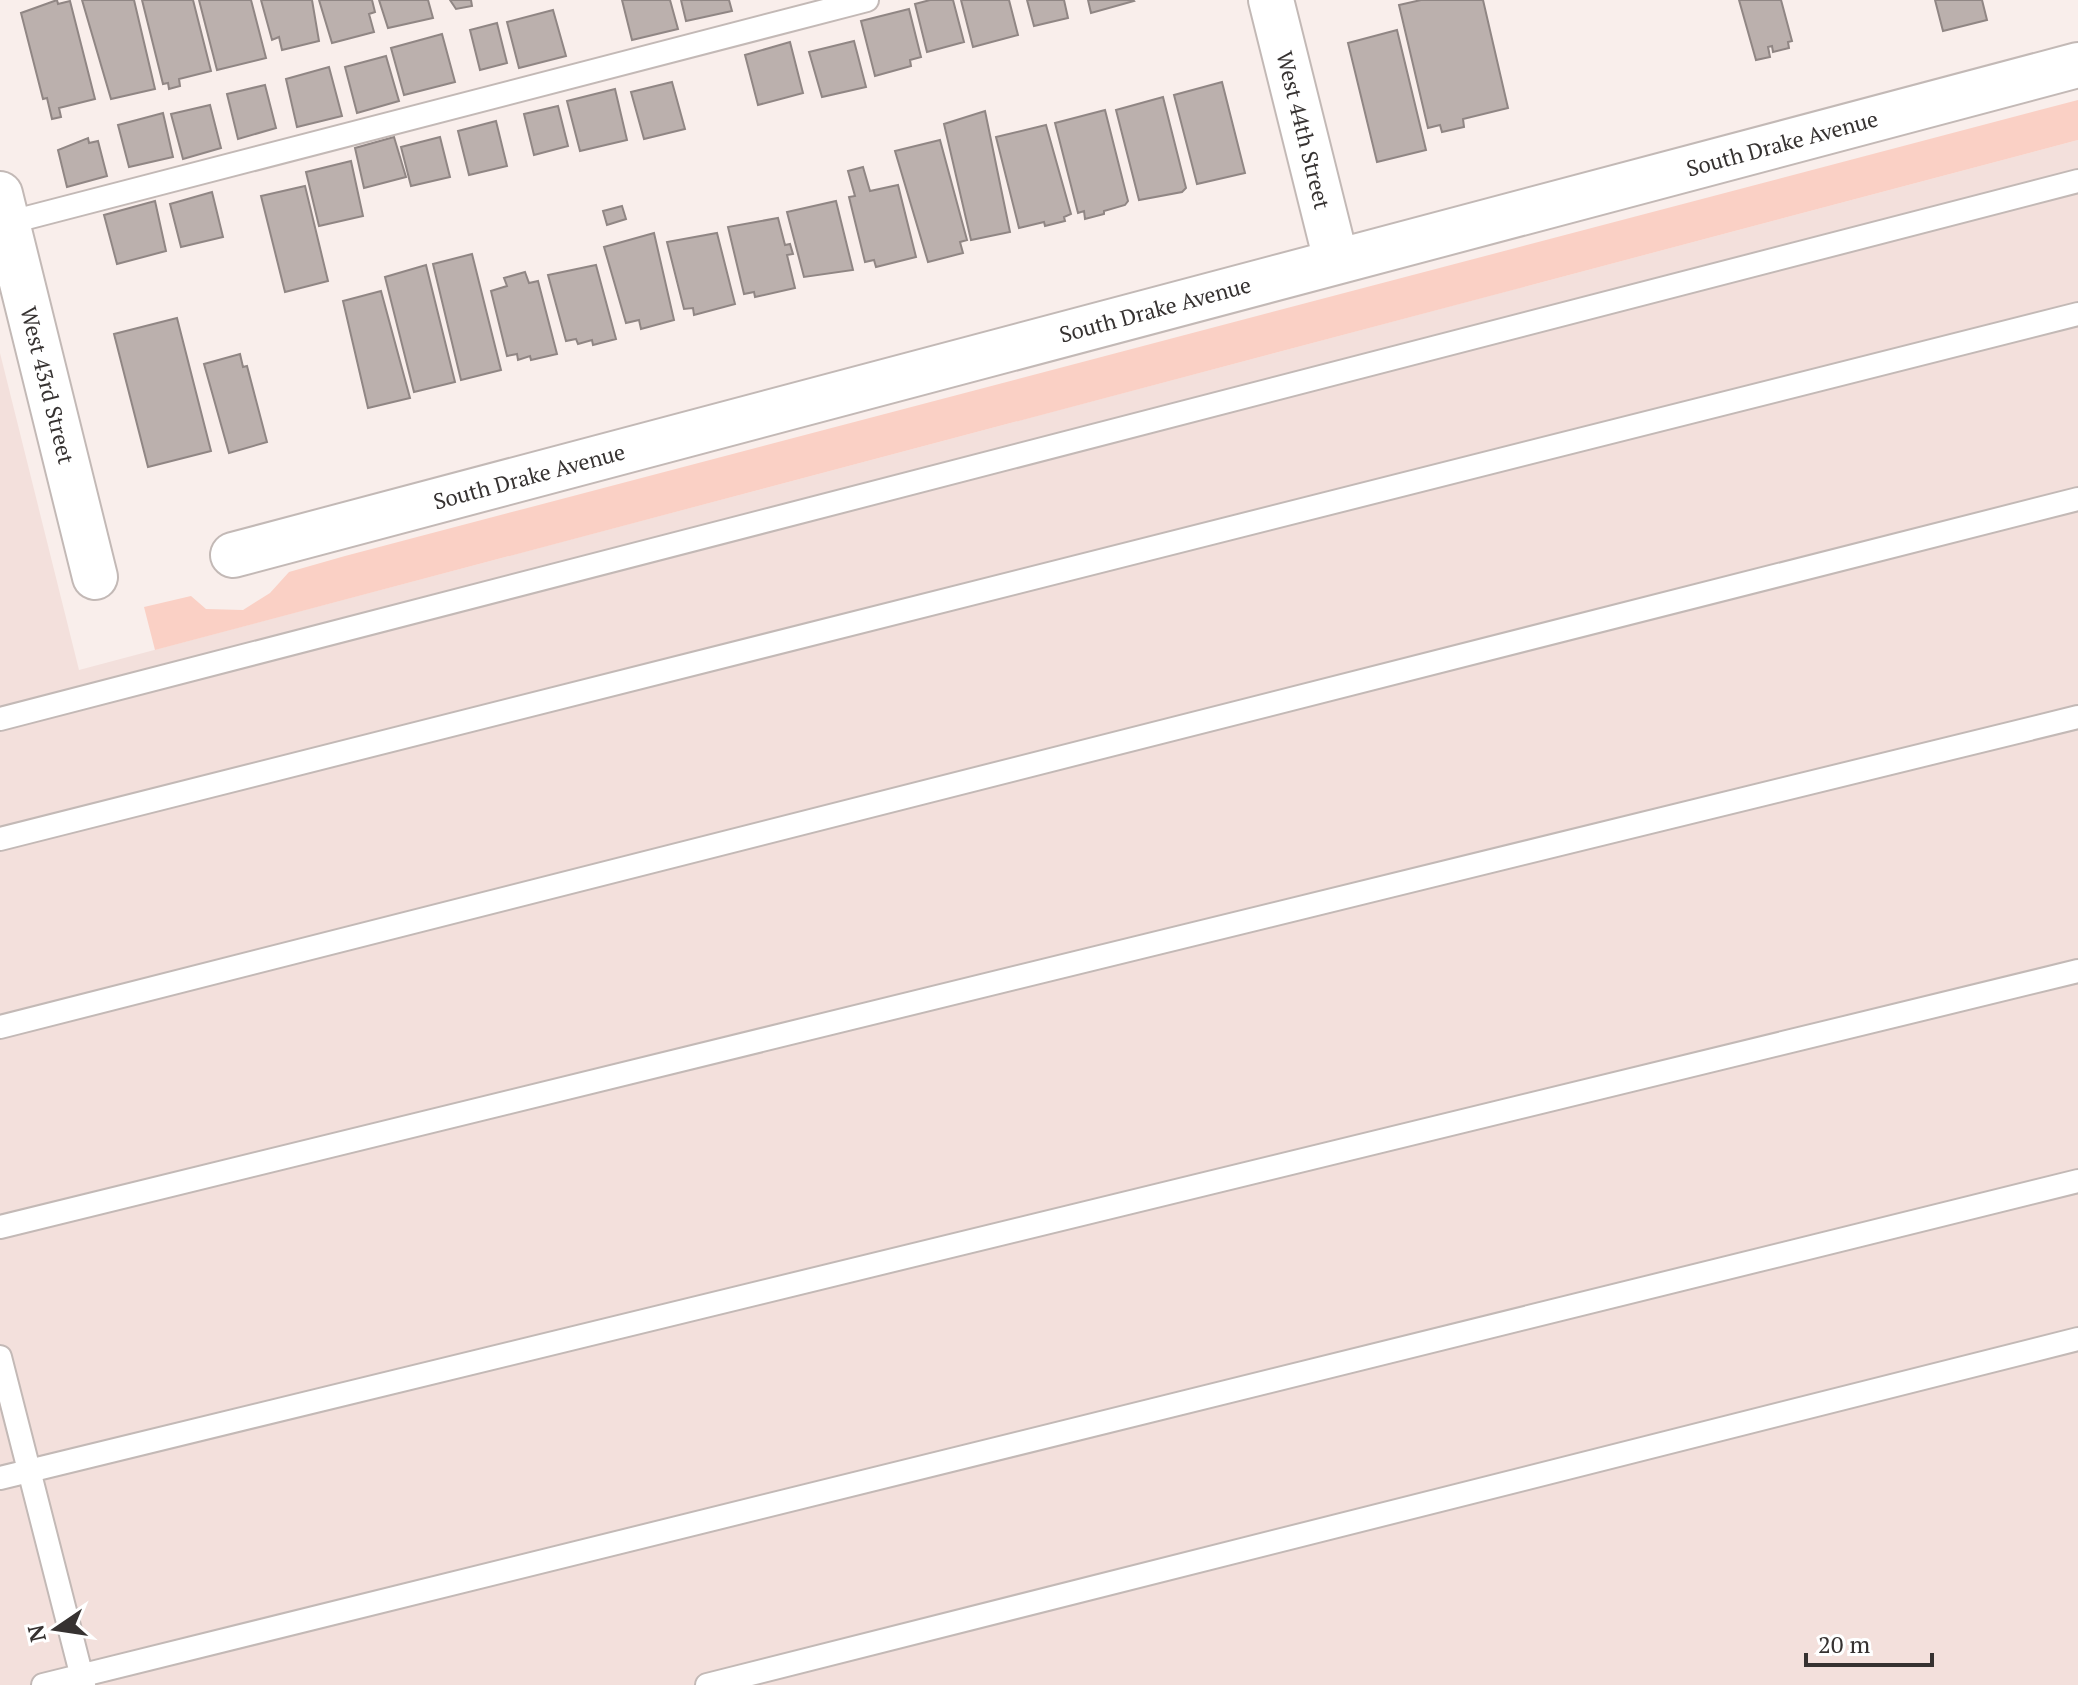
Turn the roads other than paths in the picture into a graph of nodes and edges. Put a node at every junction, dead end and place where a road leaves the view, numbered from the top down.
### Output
1 (867, 0) edge
2 (1271, 0) edge
3 (2078, 65) edge
4 (2078, 181) edge
5 (4, 209) edge
6 (1336, 260) junction
7 (2078, 314) edge
8 (2078, 499) edge
9 (233, 555) dead end
10 (95, 577) dead end
11 (2078, 717) edge
12 (0, 719) edge
13 (0, 839) edge
14 (2078, 971) edge
15 (0, 1027) edge
16 (2078, 1181) edge
17 (0, 1227) edge
18 (2078, 1339) edge
19 (0, 1357) edge
20 (29, 1471) junction
21 (0, 1478) edge
22 (82, 1680) edge
23 (43, 1685) edge
24 (707, 1685) edge

1 - 5 lane
2 - 6 street, West 44th Street
3 - 6 street, South Drake Avenue
4 - 12 lane
5 - 10 street, West 43rd Street
6 - 9 street, South Drake Avenue
7 - 13 lane
8 - 15 lane
11 - 17 lane
14 - 20 lane
16 - 22 lane
18 - 24 lane
19 - 20 lane
20 - 21 lane
20 - 22 lane
22 - 23 lane

